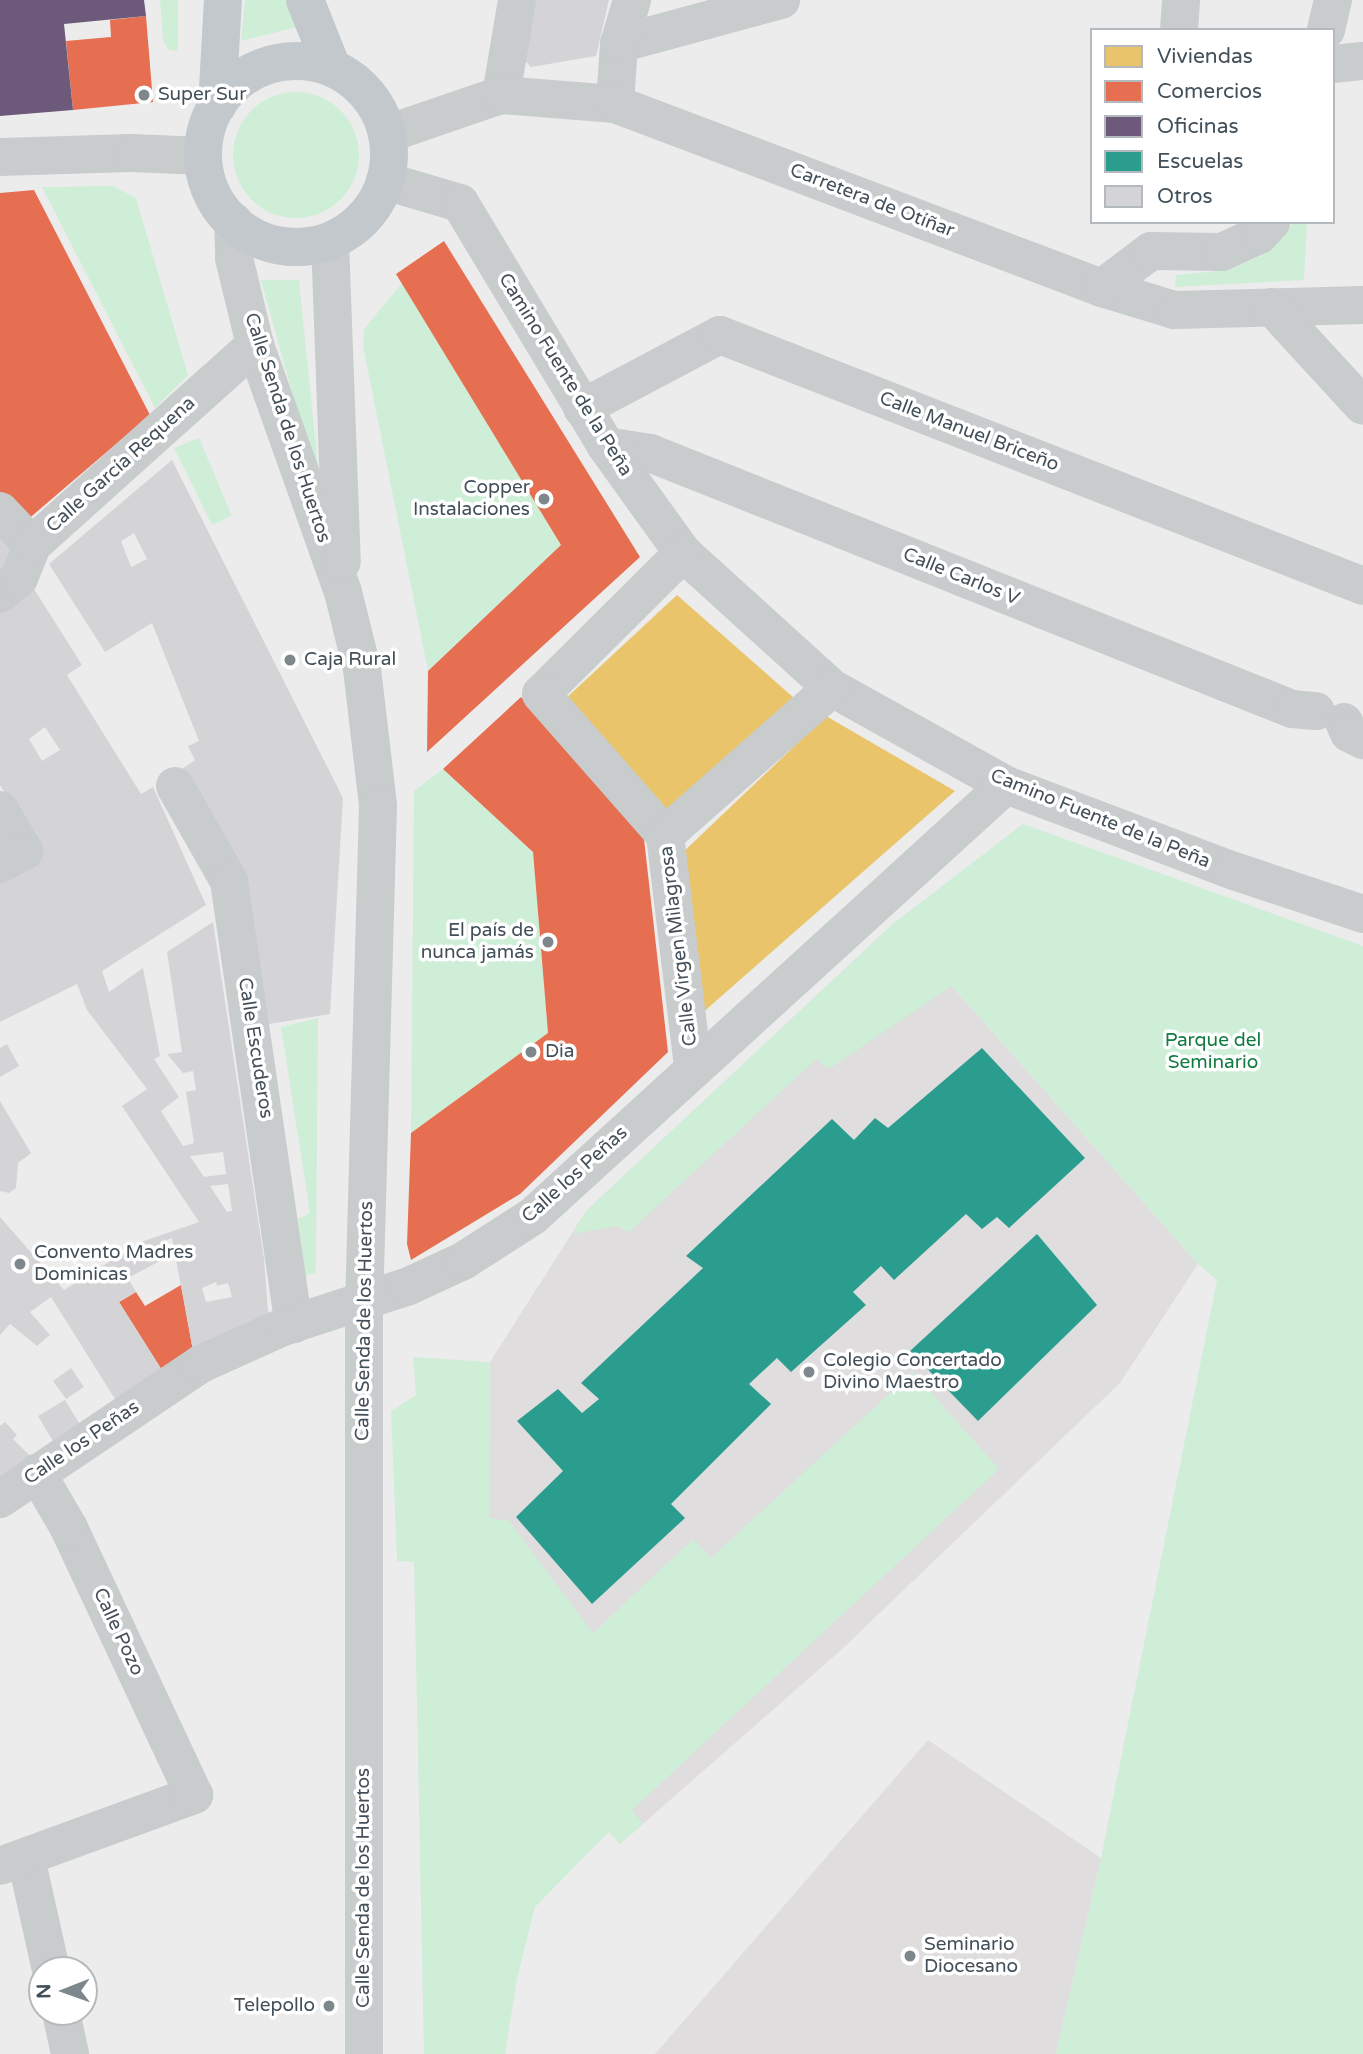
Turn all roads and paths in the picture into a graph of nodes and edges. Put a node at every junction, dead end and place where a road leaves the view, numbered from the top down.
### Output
1 (223, 0) edge
2 (305, 0) edge
3 (517, 0) edge
4 (632, 0) edge
5 (781, 0) edge
6 (1181, 0) edge
7 (1333, 0) edge
8 (1179, 28) edge
9 (1326, 28) edge
10 (619, 44) junction
11 (1363, 61) edge
12 (1335, 64) edge
13 (332, 68) junction
14 (501, 95) junction
15 (615, 104) junction
16 (217, 106) junction
17 (387, 134) junction
18 (203, 156) junction
19 (0, 157) edge
20 (385, 181) junction
21 (233, 221) junction
22 (1269, 224) edge
23 (330, 241) junction
24 (1102, 288) junction
25 (1363, 305) edge
26 (1272, 307) junction
27 (255, 345) junction
28 (1363, 406) edge
29 (582, 408) junction
30 (606, 446) junction
31 (0, 511) edge
32 (32, 545) junction
33 (683, 553) junction
34 (1363, 586) edge
35 (343, 592) junction
36 (0, 594) edge
37 (832, 688) junction
38 (1341, 724) edge
39 (1006, 785) junction
40 (175, 786) dead end
41 (0, 810) edge
42 (666, 835) junction
43 (0, 864) edge
44 (1363, 914) edge
45 (693, 1068) junction
46 (364, 1300) junction
47 (294, 1324) junction
48 (37, 1473) junction
49 (0, 1499) edge
50 (13, 1862) edge
51 (46, 1956) edge
52 (64, 2026) edge
53 (70, 2054) edge
54 (364, 2054) edge

1 - 16 main road
2 - 13 main road
3 - 14 street
4 - 10 street
5 - 10 street
6 - 8 street
7 - 9 street
10 - 15 street
11 - 12 street
13 - 16 main road
13 - 17 main road
14 - 15 street, Carretera de Otíñar
14 - 17 street, Carretera de Otíñar
15 - 24 street, Carretera de Otíñar
16 - 18 main road
17 - 20 main road
18 - 19 street
18 - 21 main road
20 - 23 main road
20 - 29 street, Camino Fuente de la Peña
21 - 23 main road
21 - 27 street, Calle Senda de los Huertos
22 - 24 street
23 - 35 street, Calle Senda de los Huertos
24 - 26 street, Carretera de Otíñar
25 - 26 street, Carretera de Otíñar
26 - 28 street
27 - 32 street, Calle García Requena
27 - 35 street, Calle Senda de los Huertos
29 - 30 street, Camino Fuente de la Peña
29 - 34 street, Calle Manuel Briceño
30 - 33 street, Camino Fuente de la Peña
30 - 38 street, Calle Carlos V
31 - 32 street
32 - 36 street, Calle García Requena
33 - 37 street, Camino Fuente de la Peña
33 - 42 street, Calle Virgen Milagrosa
35 - 46 street, Calle Senda de los Huertos
37 - 39 street, Camino Fuente de la Peña
37 - 42 street
39 - 44 street, Camino Fuente de la Peña
39 - 45 street, Calle los Peñas
40 - 47 street, Calle Escuderos
41 - 43 street
42 - 45 street, Calle Virgen Milagrosa
45 - 46 street, Calle los Peñas
46 - 47 street, Calle los Peñas
46 - 54 street, Calle Senda de los Huertos
47 - 48 street, Calle los Peñas
48 - 49 street, Calle los Peñas
48 - 50 street, Calle Pozo
50 - 51 street
52 - 53 street

